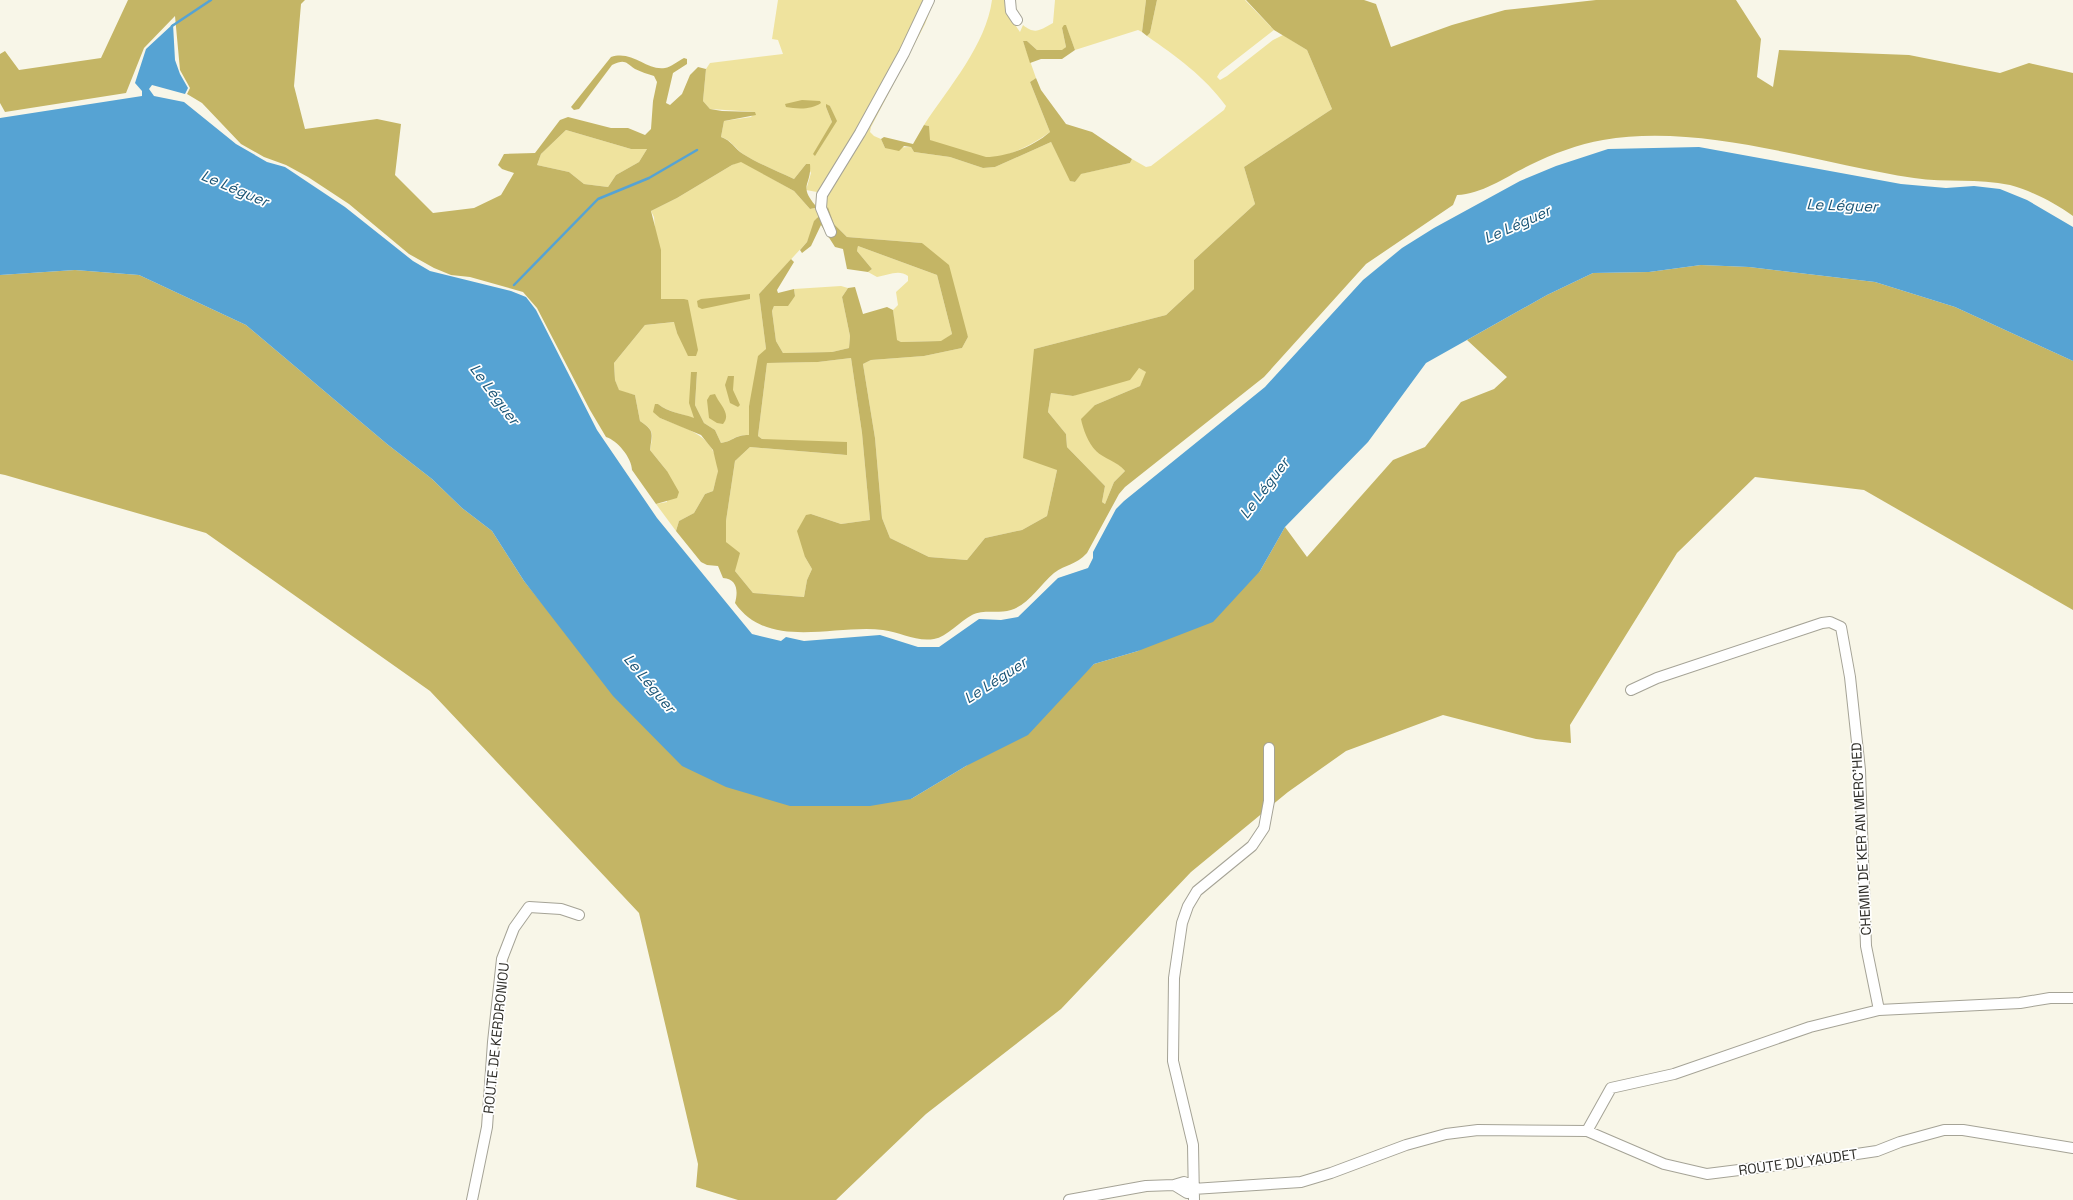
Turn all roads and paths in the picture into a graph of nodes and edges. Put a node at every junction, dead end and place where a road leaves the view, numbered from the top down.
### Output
1 (929, 0) edge
2 (1010, 0) edge
3 (1017, 20) dead end
4 (831, 232) dead end
5 (1631, 690) dead end
6 (1269, 748) dead end
7 (579, 915) dead end
8 (2073, 998) edge
9 (1879, 1010) junction
10 (1587, 1131) junction
11 (2073, 1148) edge
12 (1193, 1189) junction
13 (472, 1200) edge
14 (1069, 1200) edge
15 (1194, 1200) edge

1 - 4 street
2 - 3 street
5 - 9 street, CHEMIN DE KER AN MERC'HED
6 - 12 street
7 - 13 street, ROUTE DE KERDRONIOU
8 - 9 street
9 - 10 street
10 - 11 street, ROUTE DU YAUDET
10 - 12 street, ROUTE DU YAUDET
12 - 14 street, ROUTE DU YAUDET
12 - 15 street

